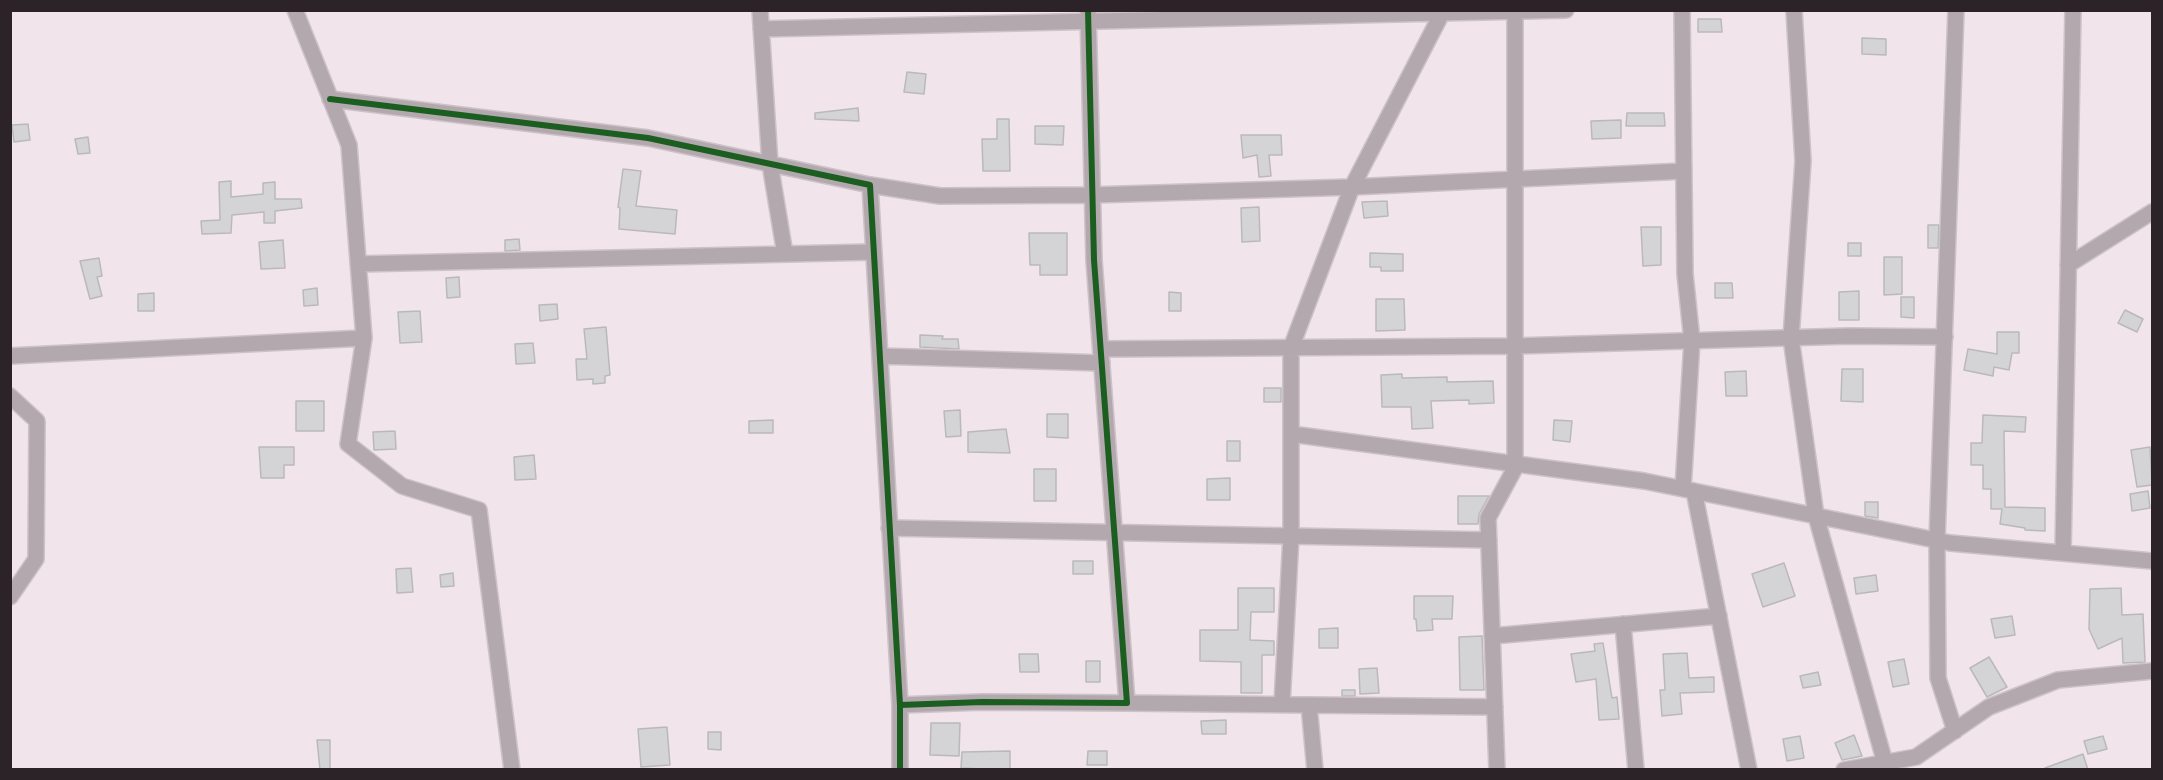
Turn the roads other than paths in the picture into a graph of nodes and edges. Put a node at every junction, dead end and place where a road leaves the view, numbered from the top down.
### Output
1 (295, 10) edge
2 (760, 10) edge
3 (1566, 10) edge
4 (1682, 10) edge
5 (1794, 10) edge
6 (1956, 10) edge
7 (2073, 10) edge
8 (1515, 12) edge
9 (1441, 15) junction
10 (1088, 16) edge
11 (761, 28) junction
12 (330, 99) junction
13 (770, 164) junction
14 (1684, 171) junction
15 (1515, 179) junction
16 (870, 185) junction
17 (1352, 187) junction
18 (1092, 195) junction
19 (2152, 212) edge
20 (874, 252) junction
21 (785, 254) junction
22 (358, 264) junction
23 (2068, 265) junction
24 (1945, 337) junction
25 (364, 338) junction
26 (1791, 338) junction
27 (1692, 341) junction
28 (1515, 346) junction
29 (1291, 348) junction
30 (10, 356) edge
31 (880, 356) junction
32 (1101, 356) junction
33 (10, 396) edge
34 (1291, 434) junction
35 (1515, 463) junction
36 (1689, 490) junction
37 (1816, 516) junction
38 (889, 528) junction
39 (1114, 533) junction
40 (1291, 536) junction
41 (1489, 540) junction
42 (1937, 540) junction
43 (2063, 553) junction
44 (2152, 561) edge
45 (10, 597) edge
46 (1719, 616) junction
47 (1623, 624) junction
48 (1492, 636) junction
49 (2152, 671) edge
50 (1127, 703) junction
51 (1282, 704) junction
52 (900, 705) junction
53 (1309, 705) junction
54 (1495, 707) junction
55 (1955, 731) junction
56 (1887, 766) edge
57 (512, 770) edge
58 (900, 770) edge
59 (1315, 770) edge
60 (1497, 770) edge
61 (1636, 770) edge
62 (1749, 770) edge
63 (1844, 770) edge

1 - 12 street
2 - 11 street
3 - 8 street
4 - 14 street
5 - 26 street
6 - 24 street
7 - 23 street
8 - 9 street
8 - 15 street
9 - 10 street
9 - 17 street
10 - 11 street
10 - 18 street
11 - 13 street
12 - 13 street
12 - 22 street
13 - 16 street
13 - 21 street
14 - 15 street
14 - 27 street
15 - 17 street
15 - 28 street
16 - 18 street
16 - 20 street
17 - 18 street
17 - 29 street
18 - 32 street
19 - 23 street
20 - 21 street
20 - 31 street
21 - 22 street
22 - 25 street
23 - 43 street
24 - 26 street
24 - 42 street
25 - 30 street
25 - 57 street
26 - 27 street
26 - 37 street
27 - 28 street
27 - 36 street
28 - 29 street
28 - 35 street
29 - 32 street
29 - 34 street
31 - 32 street
31 - 38 street
32 - 39 street
33 - 45 street
34 - 35 street
34 - 40 street
35 - 36 street
35 - 41 street
36 - 37 street
36 - 46 street
37 - 42 street
37 - 56 street
38 - 39 street
38 - 52 street
39 - 40 street
39 - 50 street
40 - 41 street
40 - 51 street
41 - 48 street
42 - 43 street
42 - 55 street
43 - 44 street
46 - 47 street
46 - 62 street
47 - 48 street
47 - 61 street
48 - 54 street
49 - 55 street
50 - 51 street
50 - 52 street
51 - 53 street
52 - 58 street
53 - 54 street
53 - 59 street
54 - 60 street
55 - 56 street
56 - 63 street

